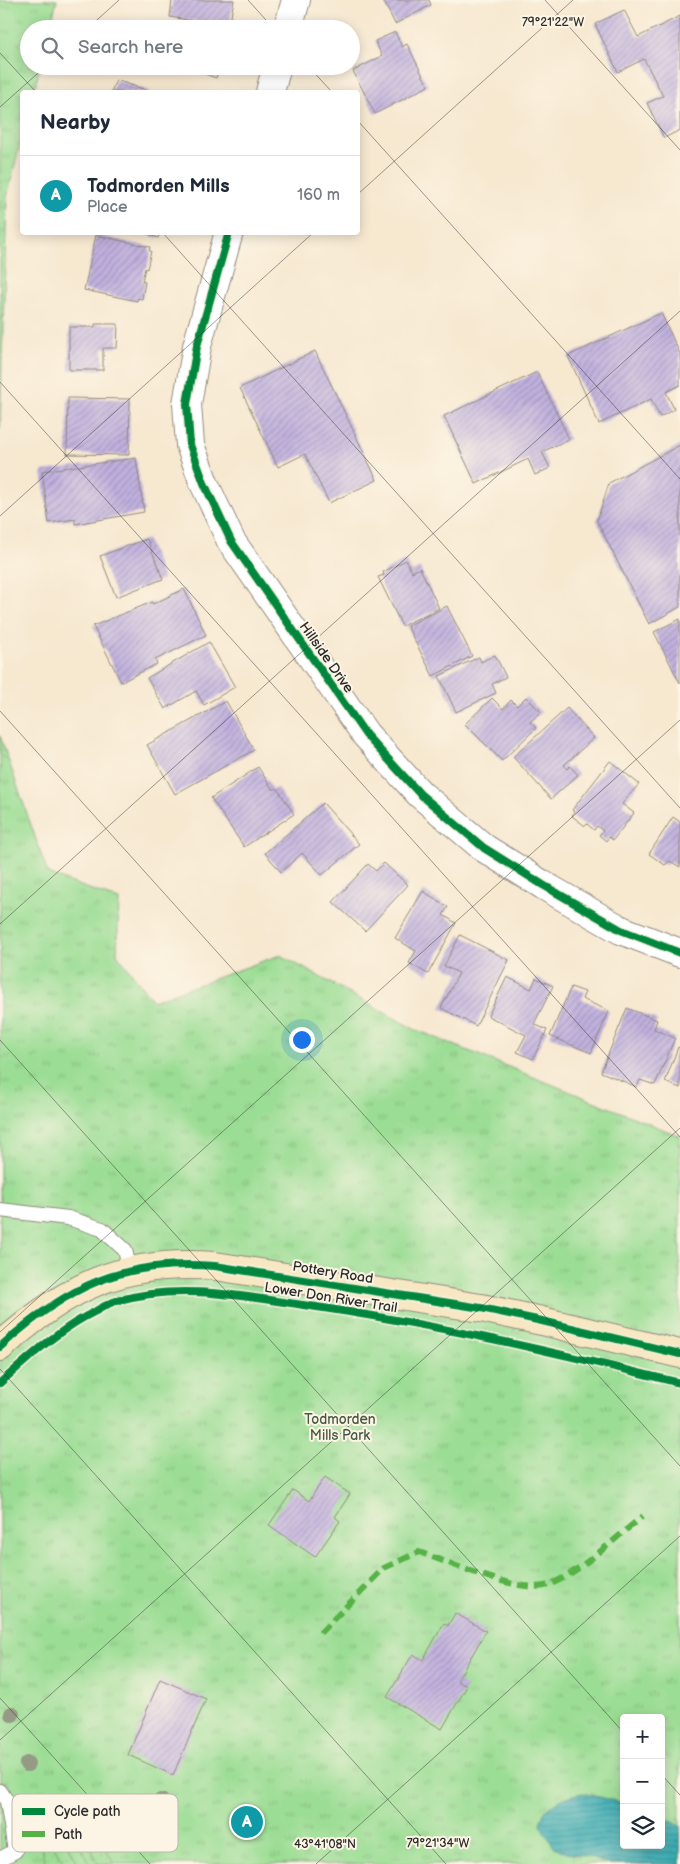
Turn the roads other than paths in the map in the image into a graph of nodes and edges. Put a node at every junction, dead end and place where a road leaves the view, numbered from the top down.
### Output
1 (296, 0) edge
2 (290, 20) edge
3 (275, 75) edge
4 (271, 90) edge
5 (229, 235) edge
6 (680, 954) edge
7 (0, 1210) edge
8 (130, 1270) junction
9 (0, 1347) edge
10 (680, 1354) edge
11 (0, 1791) edge
12 (12, 1832) edge
13 (13, 1852) edge
14 (0, 1859) edge

1 - 2 street
3 - 4 street
5 - 6 street, Hillside Drive
7 - 8 lane
8 - 9 street, Pottery Road
8 - 10 street, Pottery Road
11 - 12 lane
13 - 14 lane

